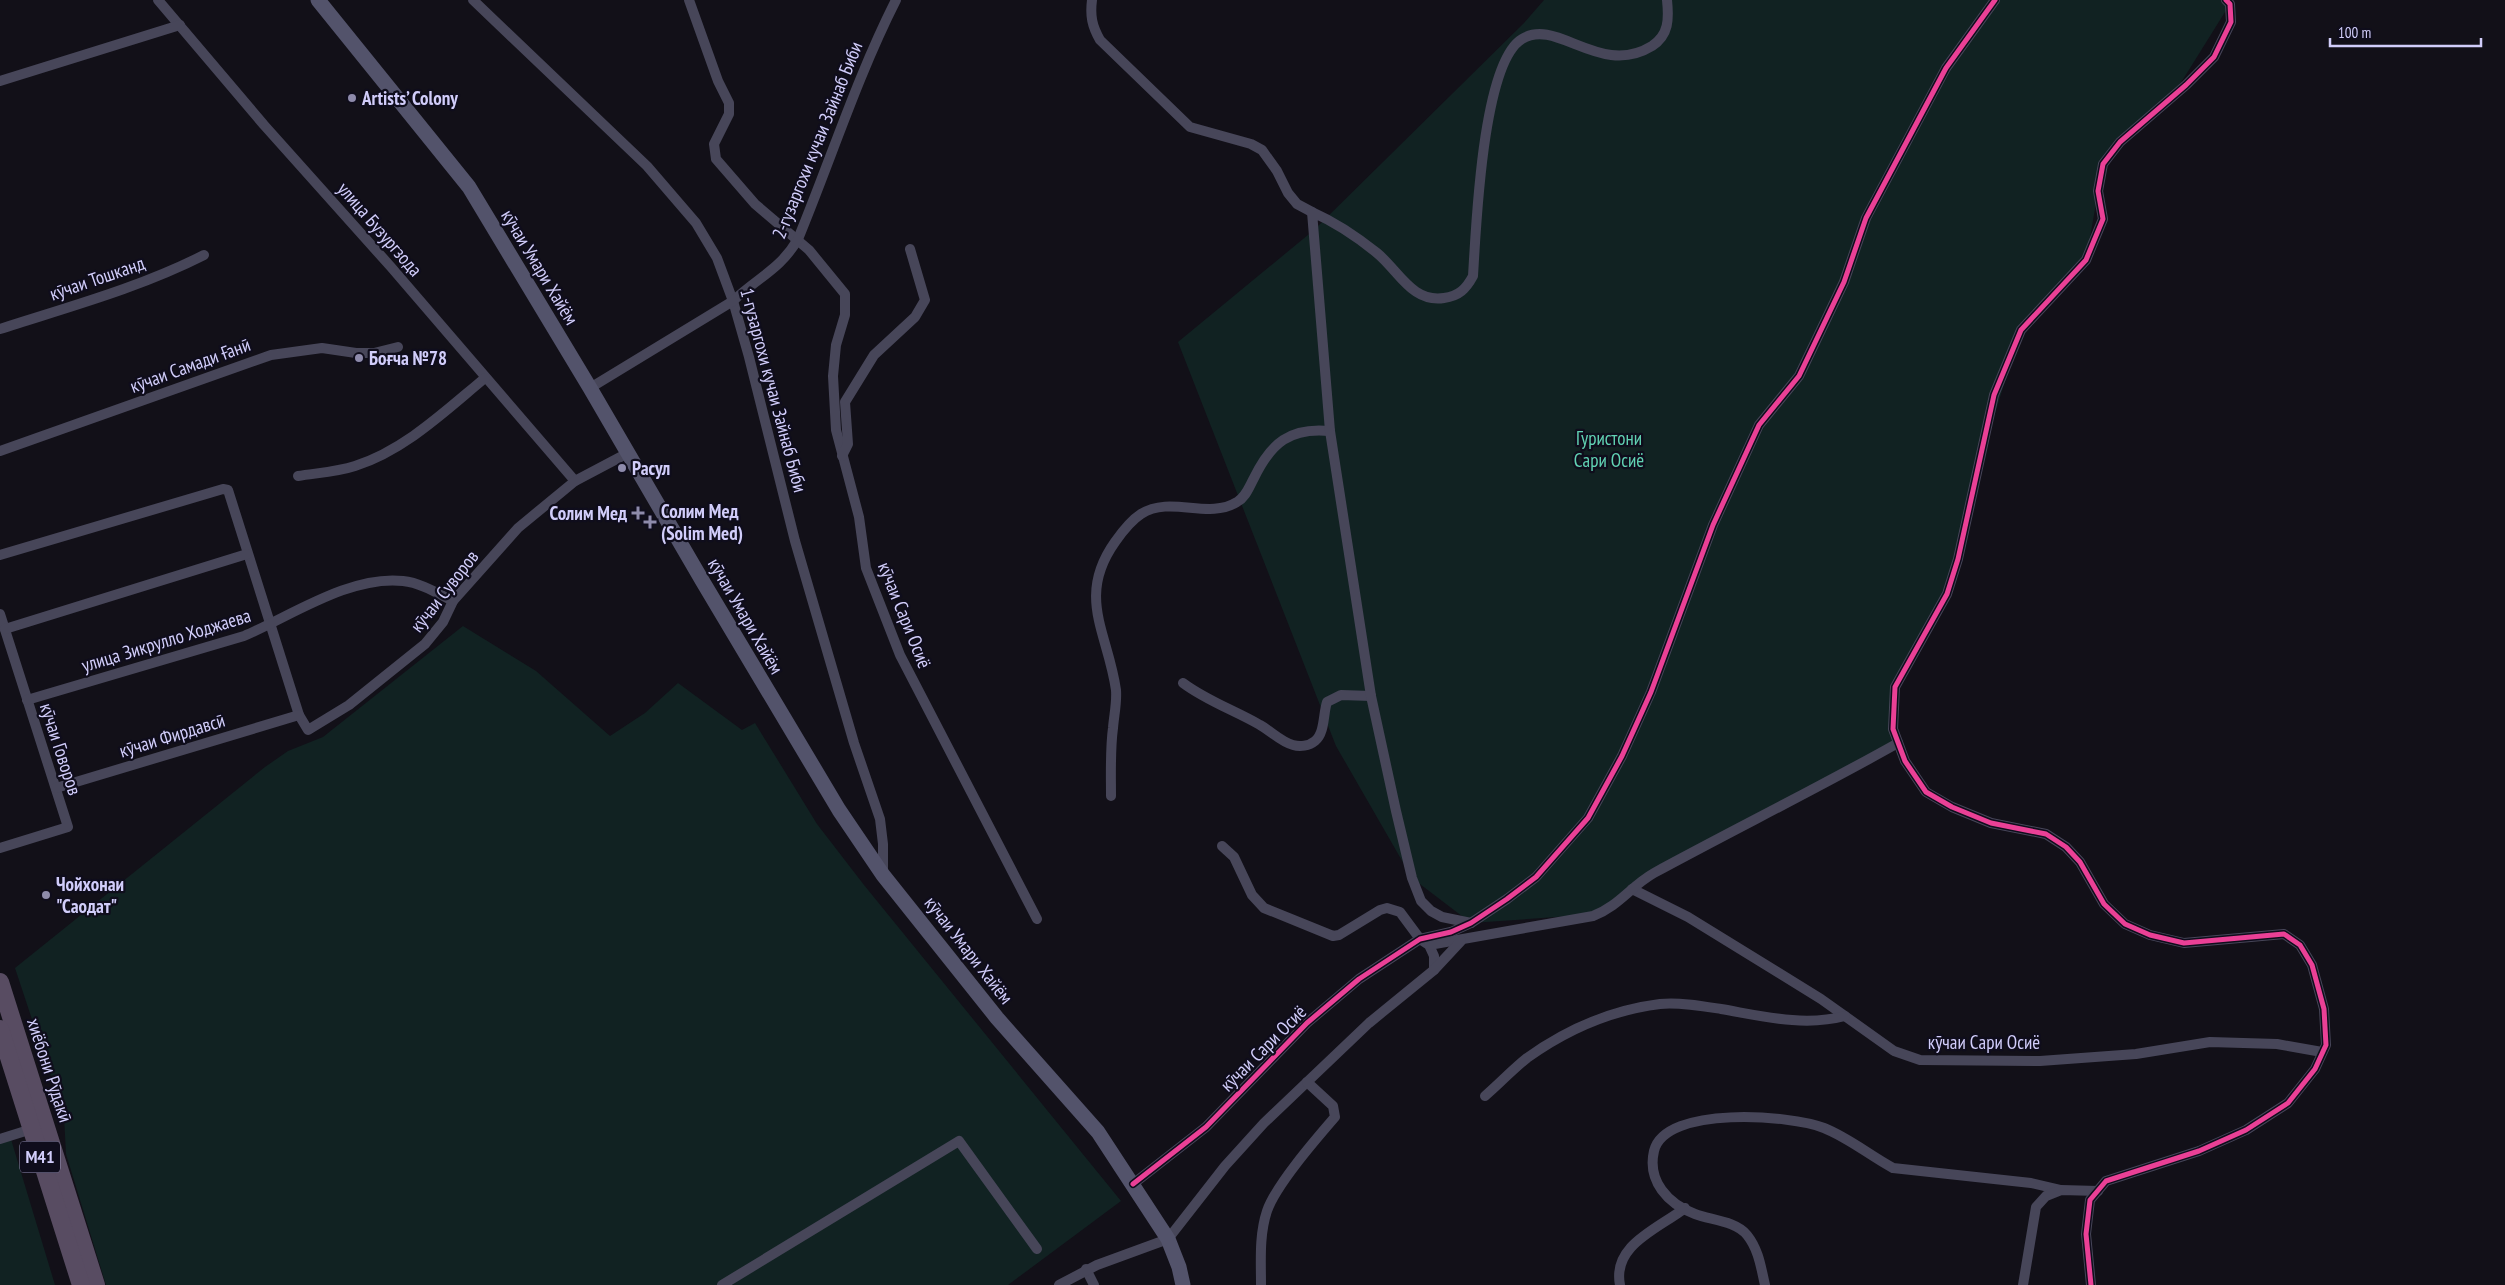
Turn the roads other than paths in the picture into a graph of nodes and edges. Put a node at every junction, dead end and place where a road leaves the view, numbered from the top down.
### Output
1 (158, 0) edge
2 (318, 0) edge
3 (473, 0) edge
4 (689, 0) edge
5 (896, 0) edge
6 (1092, 0) edge
7 (1667, 0) edge
8 (1995, 0) edge
9 (2226, 0) edge
10 (180, 25) junction
11 (0, 81) edge
12 (1312, 212) junction
13 (798, 239) junction
14 (910, 249) dead end
15 (204, 255) dead end
16 (733, 301) junction
17 (0, 329) edge
18 (398, 347) dead end
19 (485, 378) junction
20 (590, 388) junction
21 (1330, 431) junction
22 (0, 450) edge
23 (628, 453) junction
24 (842, 456) junction
25 (298, 476) dead end
26 (576, 481) junction
27 (247, 554) junction
28 (0, 555) edge
29 (453, 601) junction
30 (0, 614) edge
31 (270, 625) junction
32 (5, 629) junction
33 (1183, 683) dead end
34 (1371, 696) junction
35 (27, 700) junction
36 (298, 716) junction
37 (1898, 743) junction
38 (56, 788) junction
39 (1111, 796) dead end
40 (1222, 846) dead end
41 (0, 848) edge
42 (883, 875) junction
43 (1632, 889) junction
44 (1037, 919) dead end
45 (1471, 923) junction
46 (1461, 940) junction
47 (1424, 942) junction
48 (1434, 970) junction
49 (0, 982) edge
50 (1845, 1016) junction
51 (0, 1030) edge
52 (2322, 1052) junction
53 (1306, 1082) junction
54 (1485, 1096) dead end
55 (38, 1127) junction
56 (0, 1138) edge
57 (1132, 1184) junction
58 (2061, 1190) junction
59 (2098, 1190) junction
60 (1685, 1208) junction
61 (1168, 1239) junction
62 (1037, 1249) dead end
63 (1086, 1269) junction
64 (81, 1285) edge
65 (96, 1285) edge
66 (722, 1285) edge
67 (1059, 1285) edge
68 (1094, 1285) edge
69 (1183, 1285) edge
70 (1261, 1285) edge
71 (1620, 1285) edge
72 (1765, 1285) edge
73 (2023, 1285) edge
74 (2091, 1285) edge

1 - 10 street, улица Бузургзода
2 - 20 main road, кӯчаи Умари Хайём
3 - 16 street, 1-гузаргохи кучаи Зайнаб Биби
4 - 13 street, кӯчаи Сари Осиё
5 - 13 street, 2-гузаргохи кучаи Зайнаб Биби
6 - 12 street
7 - 12 street
8 - 45 street
9 - 37 street
10 - 11 street
10 - 19 street, улица Бузургзода
12 - 21 street
13 - 16 street, 2-гузаргохи кучаи Зайнаб Биби
13 - 24 street, кӯчаи Сари Осиё
14 - 24 street
15 - 17 street, кӯчаи Тошканд
16 - 20 street, 2-гузаргохи кучаи Зайнаб Биби
16 - 42 street, 1-гузаргохи кучаи Зайнаб Биби
18 - 22 street, кӯчаи Самади Ғанӣ
19 - 25 street
19 - 26 street, улица Бузургзода
20 - 23 main road, кӯчаи Умари Хайём
21 - 34 street
21 - 39 street
23 - 26 street, кӯчаи Суворов
23 - 42 main road, кӯчаи Умари Хайём
24 - 44 street, кӯчаи Сари Осиё
26 - 29 street, кӯчаи Суворов
27 - 28 street
27 - 31 street
27 - 32 street
29 - 31 street, улица Зикрулло Ходжаева
29 - 36 street, кӯчаи Суворов
30 - 32 street, кӯчаи Говоров
31 - 35 street, улица Зикрулло Ходжаева
31 - 36 street
32 - 35 street, кӯчаи Говоров
33 - 34 street
34 - 45 street
35 - 38 street, кӯчаи Говоров
36 - 38 street, кӯчаи Фирдавсӣ
37 - 43 street, кӯчаи Сари Осиё
37 - 52 street
38 - 41 street, кӯчаи Говоров
40 - 47 street
42 - 57 main road, кӯчаи Умари Хайём
43 - 46 street, кӯчаи Сари Осиё
43 - 50 street, кӯчаи Сари Осиё
45 - 47 street
46 - 47 street, кӯчаи Сари Осиё
46 - 48 street
47 - 48 street
47 - 57 street, кӯчаи Сари Осиё
48 - 53 street
49 - 55 highway, хиёбони Рӯдакӣ
50 - 52 street, кӯчаи Сари Осиё
50 - 54 street
51 - 55 highway, M41
52 - 59 street
53 - 61 street
53 - 70 street
55 - 56 street
55 - 64 highway, M41
55 - 65 highway, хиёбони Рӯдакӣ
57 - 61 main road, кӯчаи Умари Хайём
58 - 59 street
58 - 60 street
58 - 73 street
59 - 74 street
60 - 71 street
60 - 72 street
61 - 63 street
61 - 69 main road, кӯчаи Умари Хайём
62 - 66 street
63 - 67 street
63 - 68 street

